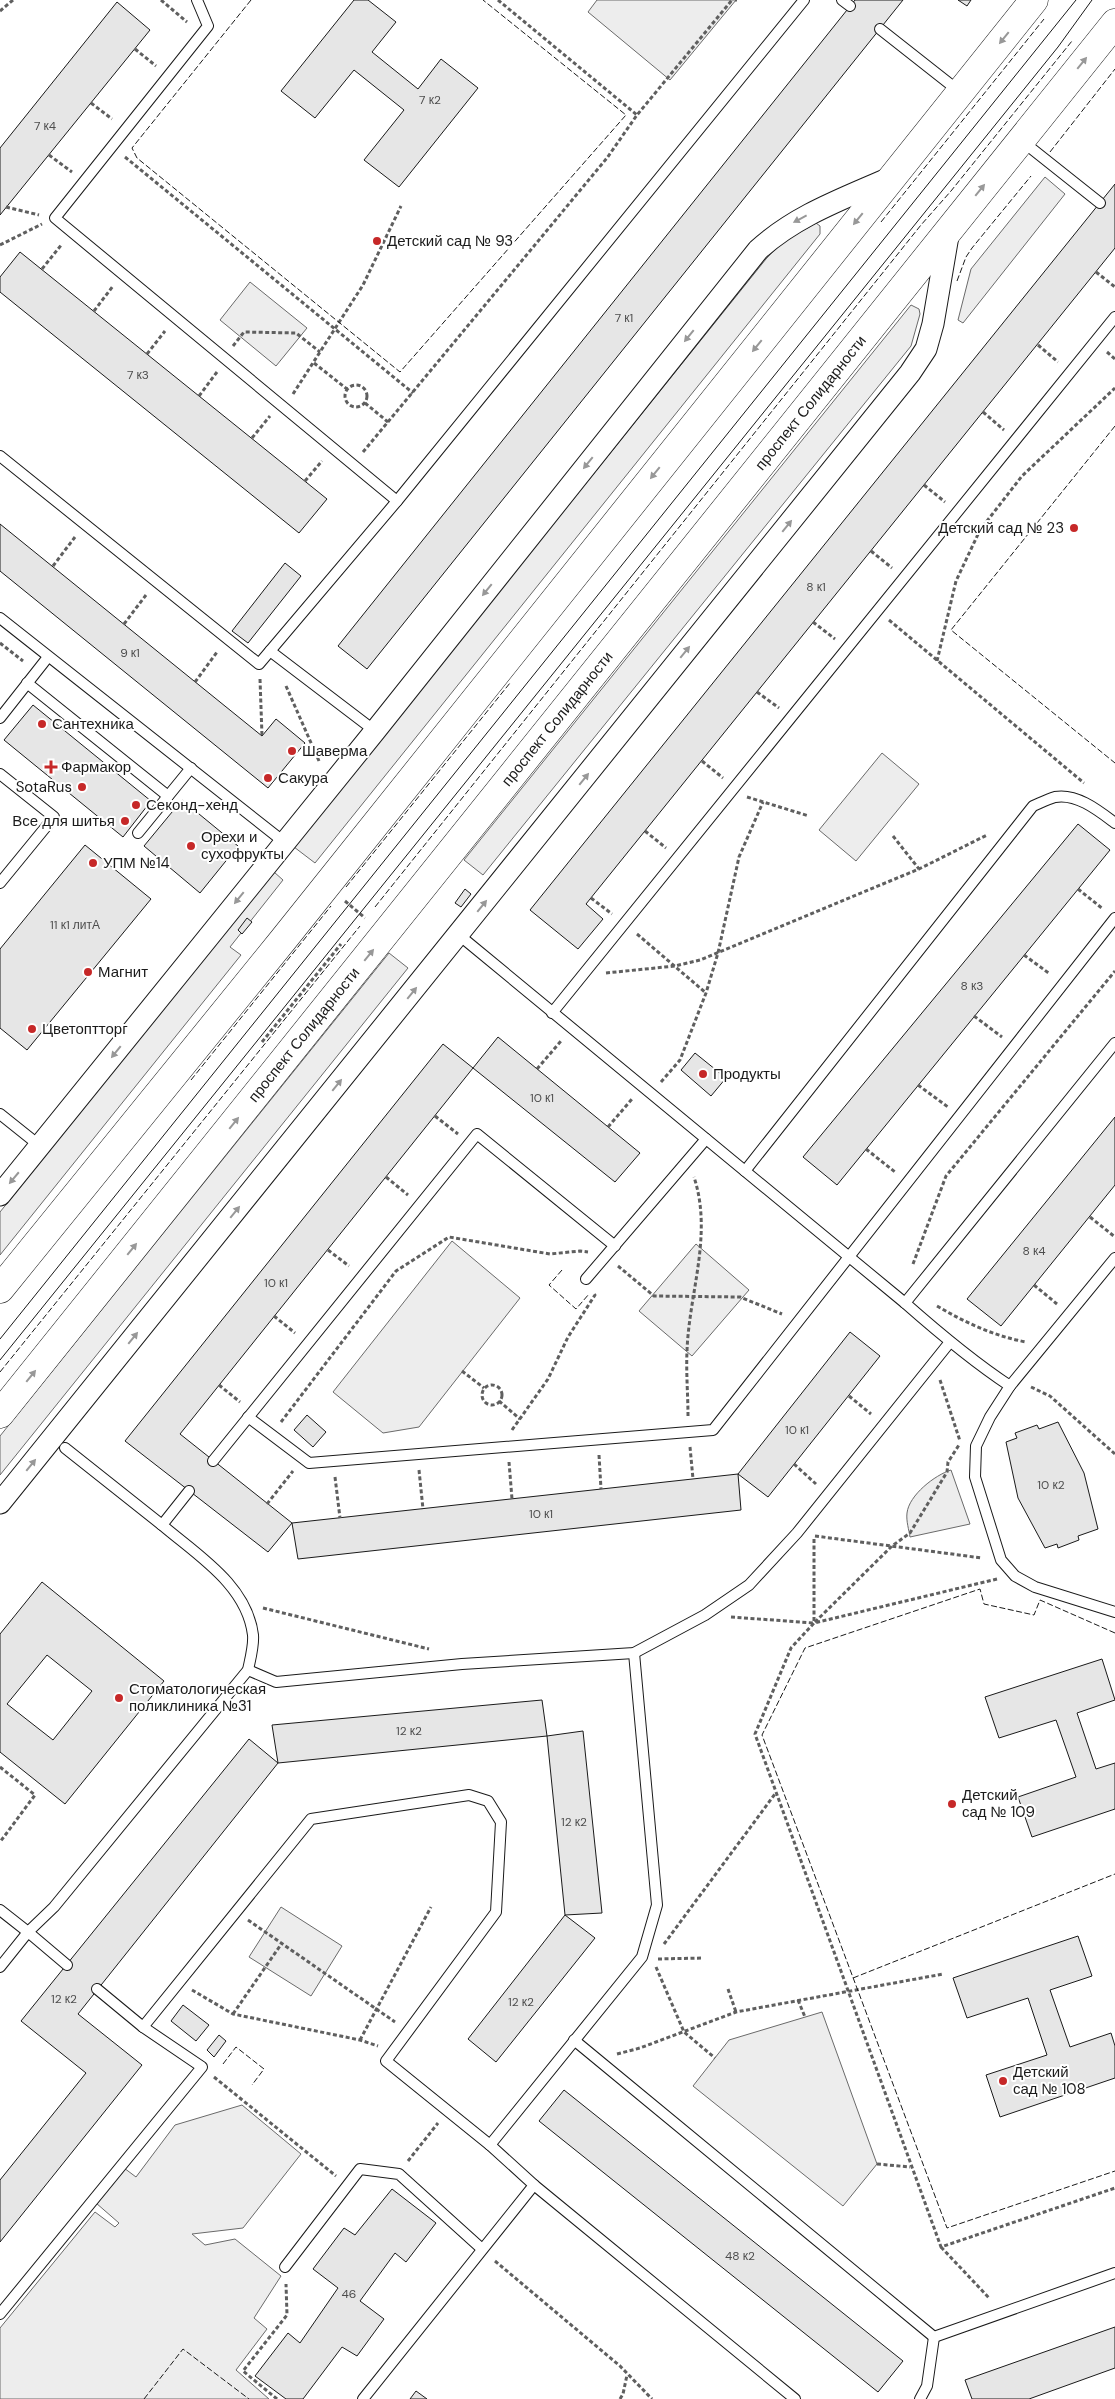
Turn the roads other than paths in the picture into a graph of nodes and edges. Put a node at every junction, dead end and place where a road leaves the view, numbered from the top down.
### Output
1 (196, 0) edge
2 (804, 0) edge
3 (1034, 0) edge
4 (1115, 23) edge
5 (880, 29) dead end
6 (960, 92) junction
7 (1021, 140) junction
8 (892, 177) junction
9 (1100, 203) dead end
10 (949, 228) junction
11 (1115, 317) edge
12 (0, 456) edge
13 (398, 501) junction
14 (0, 618) edge
15 (270, 651) junction
16 (48, 657) junction
17 (27, 683) junction
18 (0, 718) edge
19 (375, 731) junction
20 (191, 768) junction
21 (0, 774) edge
22 (168, 796) junction
23 (1115, 824) edge
24 (138, 833) dead end
25 (284, 842) junction
26 (0, 883) edge
27 (1115, 918) edge
28 (459, 934) junction
29 (552, 1013) junction
30 (1115, 1043) edge
31 (0, 1114) edge
32 (706, 1139) junction
33 (40, 1146) junction
34 (745, 1171) junction
35 (0, 1195) edge
36 (615, 1246) junction
37 (850, 1258) junction
38 (1115, 1258) edge
39 (586, 1279) road end
40 (0, 1289) edge
41 (905, 1302) junction
42 (950, 1342) junction
43 (1010, 1386) junction
44 (0, 1414) edge
45 (251, 1414) junction
46 (65, 1448) dead end
47 (213, 1461) dead end
48 (189, 1491) dead end
49 (0, 1502) edge
50 (162, 1525) junction
51 (1115, 1612) edge
52 (634, 1653) junction
53 (248, 1670) junction
54 (0, 1910) edge
55 (28, 1932) junction
56 (67, 1964) dead end
57 (0, 1967) edge
58 (97, 1989) dead end
59 (143, 2026) junction
60 (574, 2040) junction
61 (490, 2145) junction
62 (534, 2185) junction
63 (482, 2249) junction
64 (285, 2267) road end
65 (1115, 2274) edge
66 (0, 2314) edge
67 (934, 2337) junction
68 (791, 2398) edge
69 (363, 2399) edge
70 (920, 2399) edge

1 - 13 lane
2 - 13 lane
3 -> 6 main road
7 -> 4 main road, проспект Солидарности
5 - 6 lane
6 - 8 main road
7 - 9 lane
10 -> 7 main road, проспект Солидарности
8 -> 19 street
8 -> 40 main road
28 -> 10 street
44 -> 10 main road, проспект Солидарности
11 - 29 lane
12 - 15 lane
13 - 15 lane
14 - 16 lane
15 - 19 lane
16 - 17 lane
16 - 20 lane
17 - 18 lane
17 - 22 lane
19 - 25 street
20 - 22 lane
20 - 25 lane
21 - 26 lane
22 - 24 lane
23 - 34 lane
25 -> 33 street
27 - 37 lane
28 - 29 lane
49 -> 28 street
29 - 32 lane
30 - 41 lane
31 - 33 lane
32 - 34 lane
32 - 36 lane
33 -> 35 street
34 - 37 lane
36 - 39 lane
36 - 45 lane
37 - 41 lane
37 - 45 lane
38 - 43 lane
41 - 42 lane
42 - 43 lane
42 - 52 lane
43 - 51 lane
45 - 47 lane
46 - 50 lane
48 - 50 lane
50 - 53 lane
52 - 53 lane
52 - 60 lane
53 - 55 lane
54 - 55 lane
55 - 56 lane
55 - 57 lane
58 - 59 lane
59 - 61 lane
59 - 66 lane
60 - 61 lane
60 - 67 lane
61 - 62 lane
62 - 63 lane
62 - 68 lane
63 - 64 lane
63 - 69 lane
65 - 67 lane
67 - 70 lane

